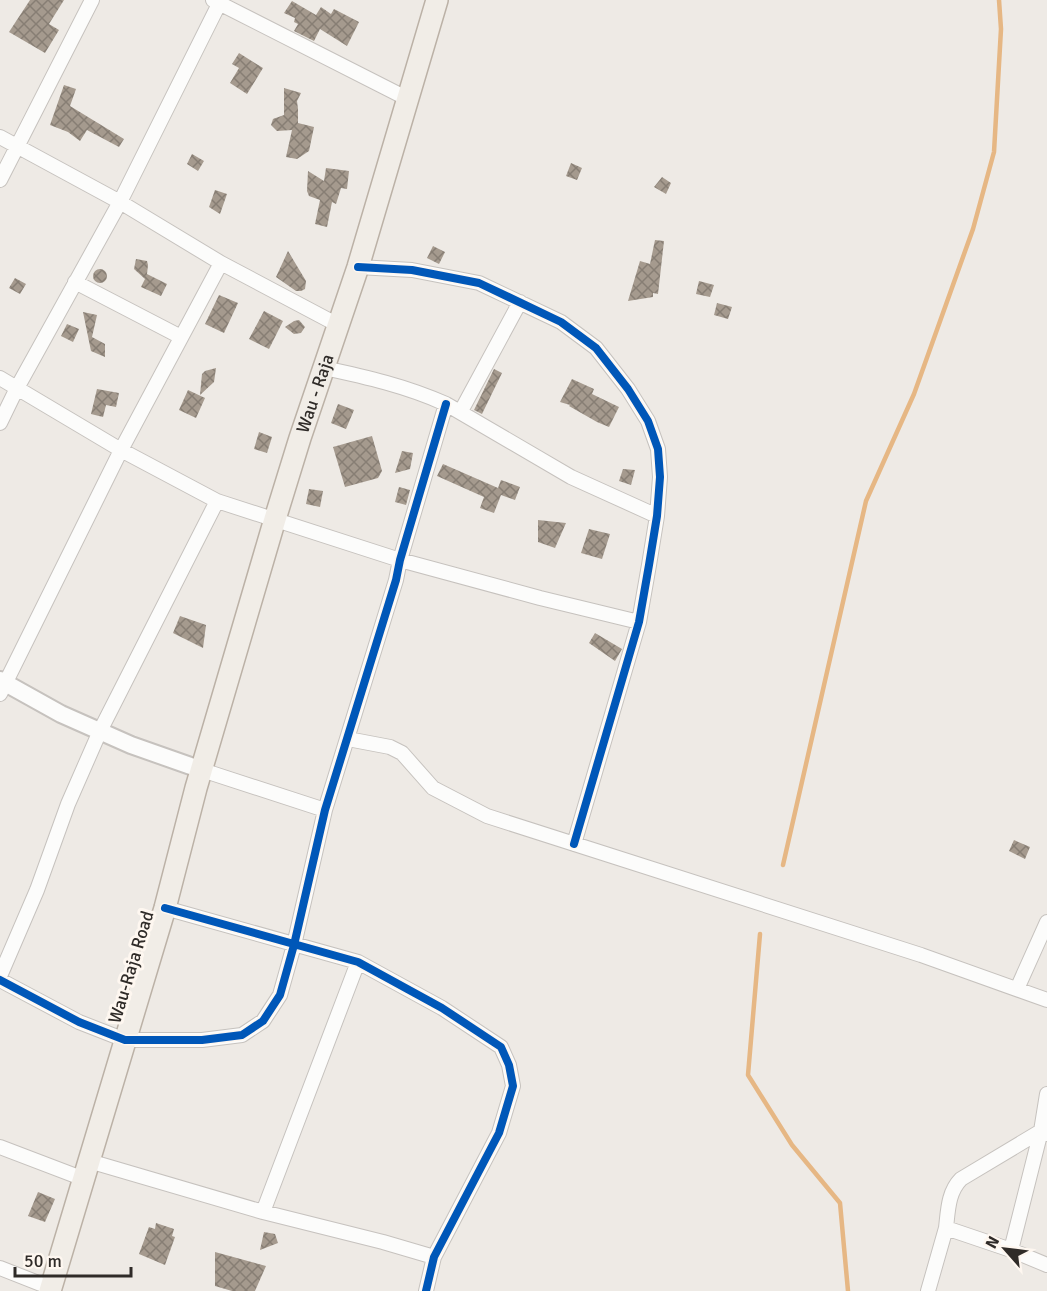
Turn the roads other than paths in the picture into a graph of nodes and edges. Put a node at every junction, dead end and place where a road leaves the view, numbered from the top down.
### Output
1 (92, 0) edge
2 (437, 0) edge
3 (218, 1) edge
4 (408, 99) junction
5 (0, 137) edge
6 (18, 146) junction
7 (0, 180) edge
8 (120, 202) junction
9 (221, 263) junction
10 (358, 267) junction
11 (75, 282) junction
12 (520, 302) junction
13 (338, 325) junction
14 (181, 338) junction
15 (324, 368) junction
16 (0, 378) edge
17 (17, 388) junction
18 (446, 404) junction
19 (462, 411) junction
20 (0, 423) edge
21 (121, 450) junction
22 (218, 501) junction
23 (657, 516) junction
24 (275, 519) junction
25 (400, 560) junction
26 (639, 622) junction
27 (2, 685) edge
28 (100, 732) junction
29 (348, 739) junction
30 (199, 779) junction
31 (325, 810) junction
32 (574, 844) junction
33 (165, 908) junction
34 (1047, 922) edge
35 (294, 945) junction
36 (358, 962) junction
37 (0, 976) edge
38 (0, 980) edge
39 (1017, 989) junction
40 (1047, 1000) edge
41 (125, 1040) junction
42 (1047, 1094) edge
43 (1044, 1132) edge
44 (0, 1147) edge
45 (87, 1170) junction
46 (263, 1212) junction
47 (946, 1228) junction
48 (1011, 1250) junction
49 (434, 1257) junction
50 (1047, 1265) edge
51 (0, 1268) edge
52 (50, 1290) edge
53 (426, 1291) edge
54 (928, 1291) edge

1 - 6 street
2 - 4 main road, Wau - Raja
3 - 4 street
3 - 8 street
4 - 10 main road, Wau - Raja
5 - 6 street
6 - 7 street
6 - 8 street
8 - 9 street
8 - 11 street
9 - 13 street
9 - 14 street
10 - 12 street
10 - 13 main road, Wau - Raja
11 - 14 street
11 - 17 street
12 - 19 street
12 - 23 street
13 - 15 main road, Wau - Raja
14 - 21 street
15 - 18 street
15 - 24 main road, Wau - Raja
16 - 17 street
17 - 20 street
17 - 21 street
18 - 19 street
18 - 25 street
19 - 23 street
21 - 22 street
21 - 27 street
22 - 24 street
22 - 28 street
23 - 26 street
24 - 25 street
24 - 30 main road, Wau - Raja
25 - 26 street
25 - 29 street
26 - 32 street
27 - 28 street
28 - 30 street
28 - 37 street
29 - 31 street
29 - 32 street
30 - 31 street
30 - 33 main road, Wau-Raja Road
31 - 35 street
32 - 39 street
33 - 35 street
33 - 41 main road, Wau-Raja Road
34 - 39 street
35 - 36 street
35 - 41 street
36 - 46 street
36 - 49 street
38 - 41 street
39 - 40 street
41 - 45 main road, Wau-Raja Road
42 - 43 street
43 - 47 street
43 - 48 street
44 - 45 street
45 - 46 street
45 - 52 main road, Wau-Raja Road
46 - 49 street
47 - 48 street
47 - 54 street
48 - 50 street
49 - 53 street
51 - 52 street

